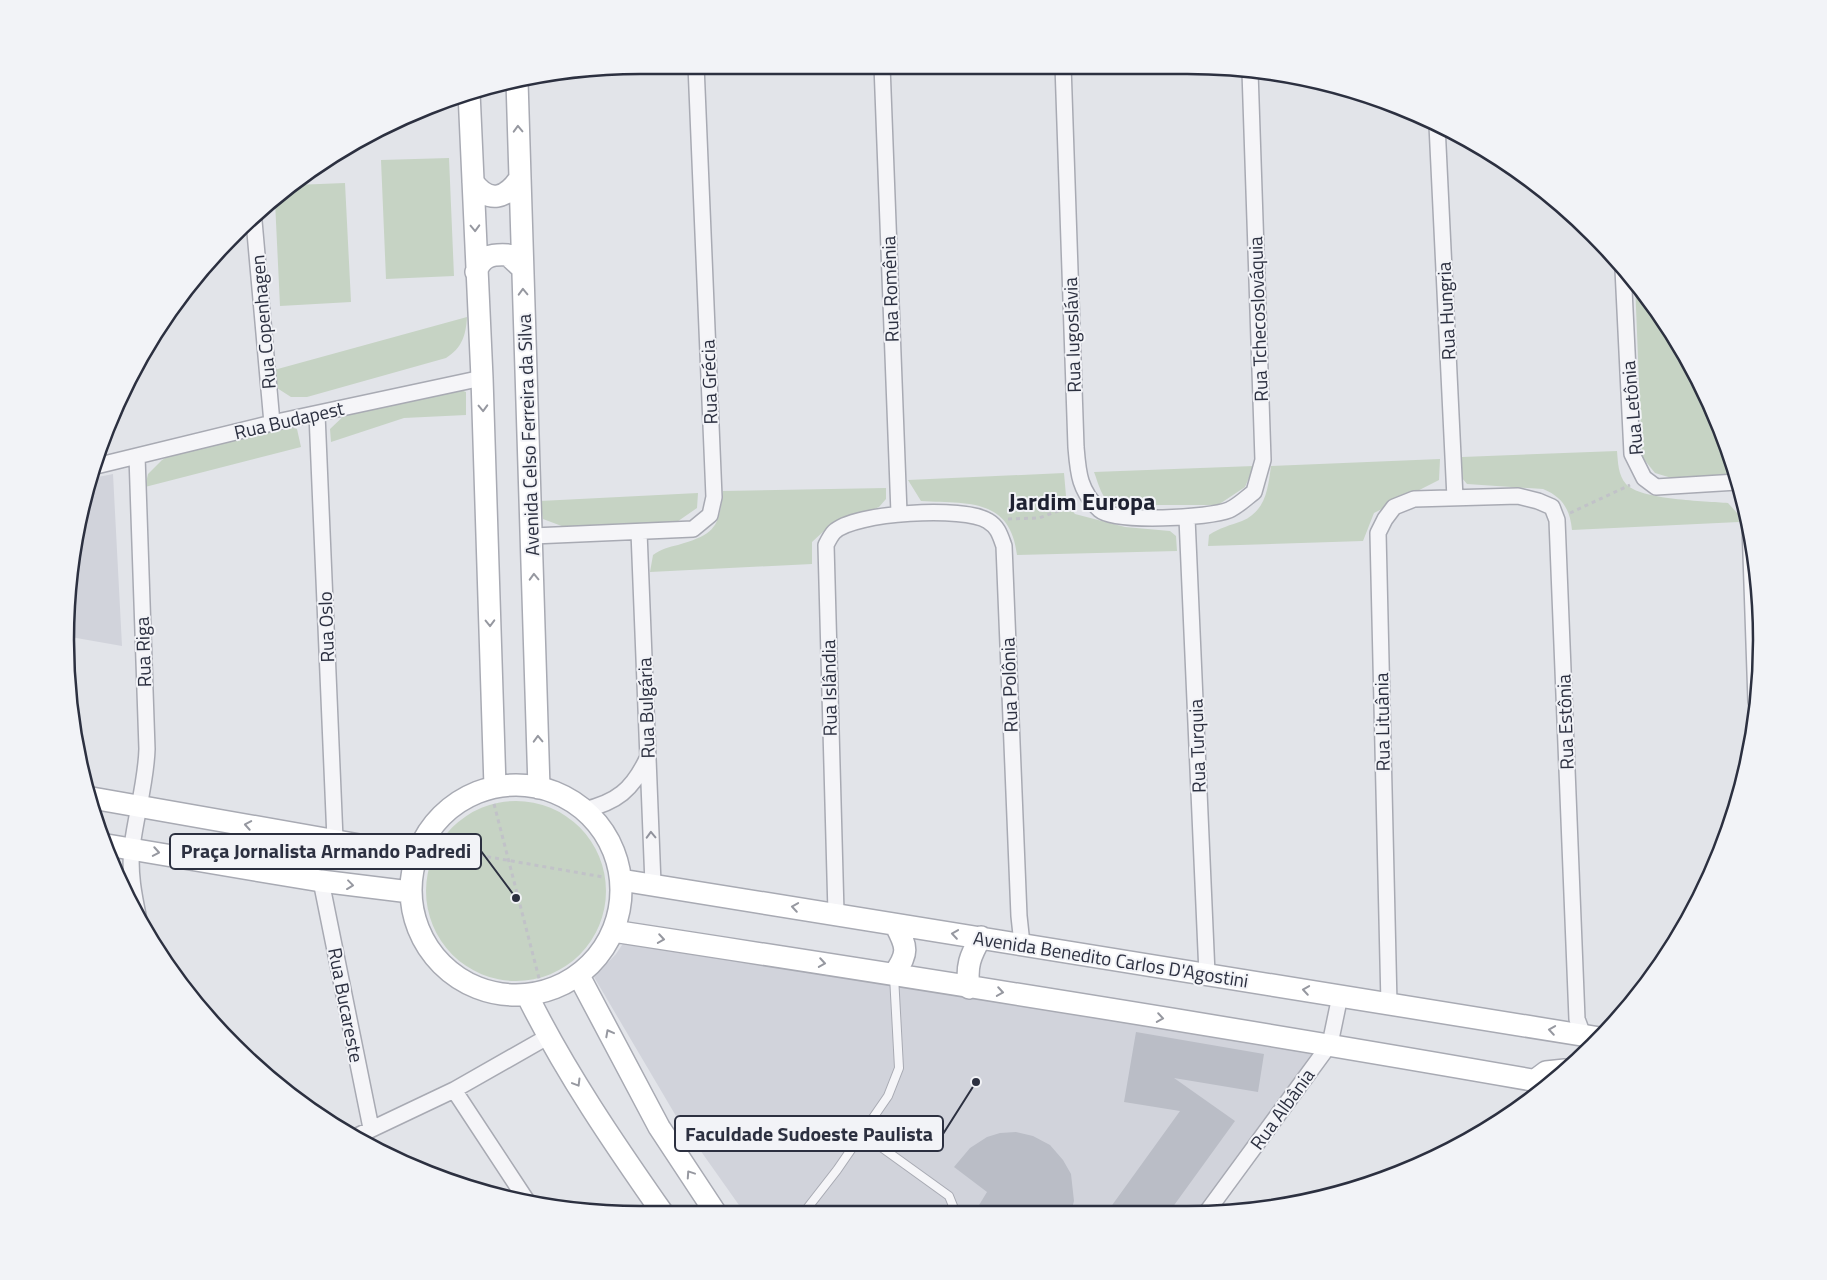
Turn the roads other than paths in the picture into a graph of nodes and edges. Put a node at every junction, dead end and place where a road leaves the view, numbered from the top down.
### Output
1 (696, 74) edge
2 (882, 74) edge
3 (1063, 74) edge
4 (1250, 78) edge
5 (517, 88) edge
6 (469, 100) edge
7 (1437, 132) edge
8 (520, 178) junction
9 (473, 182) junction
10 (254, 226) edge
11 (522, 268) junction
12 (476, 272) junction
13 (1624, 280) edge
14 (482, 378) junction
15 (317, 414) junction
16 (272, 423) junction
17 (138, 456) junction
18 (102, 465) edge
19 (1731, 482) edge
20 (1455, 498) junction
21 (899, 514) junction
22 (1187, 518) junction
23 (639, 532) junction
24 (533, 536) junction
25 (648, 756) junction
26 (492, 788) junction
27 (539, 788) junction
28 (97, 799) edge
29 (140, 807) junction
30 (584, 810) junction
31 (335, 840) junction
32 (112, 845) edge
33 (132, 847) junction
34 (419, 850) junction
35 (621, 880) junction
36 (321, 882) junction
37 (653, 884) junction
38 (410, 892) junction
39 (134, 894) edge
40 (836, 913) junction
41 (896, 926) junction
42 (613, 931) junction
43 (981, 937) junction
44 (1022, 944) junction
45 (894, 974) junction
46 (1207, 974) junction
47 (580, 976) junction
48 (970, 988) junction
49 (534, 993) junction
50 (1340, 996) junction
51 (1389, 1004) junction
52 (550, 1036) junction
53 (1591, 1036) edge
54 (1590, 1037) edge
55 (1330, 1044) junction
56 (1554, 1071) edge
57 (1543, 1080) edge
58 (1541, 1082) edge
59 (454, 1090) junction
60 (371, 1128) junction
61 (362, 1133) edge
62 (863, 1134) junction
63 (522, 1193) edge
64 (1212, 1205) edge
65 (658, 1206) edge
66 (711, 1206) edge
67 (809, 1206) edge
68 (953, 1206) edge

1 - 23 street, Rua Grécia
2 - 21 street, Rua Romênia
3 - 22 street, Rua Iugoslávia
4 - 22 street, Rua Tchecoslováquia
8 -> 5 main road, Avenida Celso Ferreira da Silva
6 - 9 main road
7 - 20 street, Rua Hungria
8 - 9 main road
8 - 11 main road, Avenida Celso Ferreira da Silva
9 -> 12 main road
10 - 16 street, Rua Copenhagen
11 - 12 main road
24 -> 11 main road, Avenida Celso Ferreira da Silva
12 - 14 main road
13 - 19 street, Rua Letônia
14 - 15 street, Rua Budapest
14 -> 26 main road
15 - 16 street, Rua Budapest
15 - 31 street, Rua Oslo
16 - 17 street, Rua Budapest
17 - 18 street, Rua Budapest
17 - 29 street, Rua Riga
20 - 51 street, Rua Lituânia
20 - 53 street, Rua Estônia
21 - 40 street, Rua Islândia
21 - 44 street, Rua Polônia
22 - 46 street, Rua Turquia
23 - 24 street, Rua Grécia
23 - 25 street, Rua Bulgária
27 -> 24 main road, Avenida Celso Ferreira da Silva
25 - 30 street
37 -> 25 street, Rua Bulgária
26 - 27 main road
26 - 34 main road
27 - 30 main road
28 - 29 main road
31 -> 29 main road
29 - 33 street, Rua Riga
30 - 35 main road
31 - 34 main road
32 - 33 main road
33 -> 36 main road
33 - 39 street, Rua Riga
34 - 38 main road
35 - 37 main road, Avenida Benedito Carlos D'Agostini
35 - 42 main road
36 -> 38 main road
36 - 60 street, Rua Bucareste
40 -> 37 main road, Avenida Benedito Carlos D'Agostini
38 - 49 main road
40 - 41 main road, Avenida Benedito Carlos D'Agostini
43 -> 41 main road, Avenida Benedito Carlos D'Agostini
41 - 45 main road
42 -> 45 main road
42 - 47 main road
43 - 44 main road, Avenida Benedito Carlos D'Agostini
43 - 48 main road
44 - 46 main road, Avenida Benedito Carlos D'Agostini
45 - 48 main road
45 - 62 lane
50 -> 46 main road, Avenida Benedito Carlos D'Agostini
47 - 49 main road
66 -> 47 main road
48 -> 55 main road
49 - 52 main road
50 - 51 main road, Avenida Benedito Carlos D'Agostini
50 - 55 street, Rua Albânia
54 -> 51 main road, Avenida Benedito Carlos D'Agostini
52 - 59 street
52 -> 65 main road
55 - 58 main road
55 - 64 street, Rua Albânia
56 - 57 main road
59 - 60 street
59 - 63 street
60 - 61 street
62 - 67 lane
62 - 68 lane

